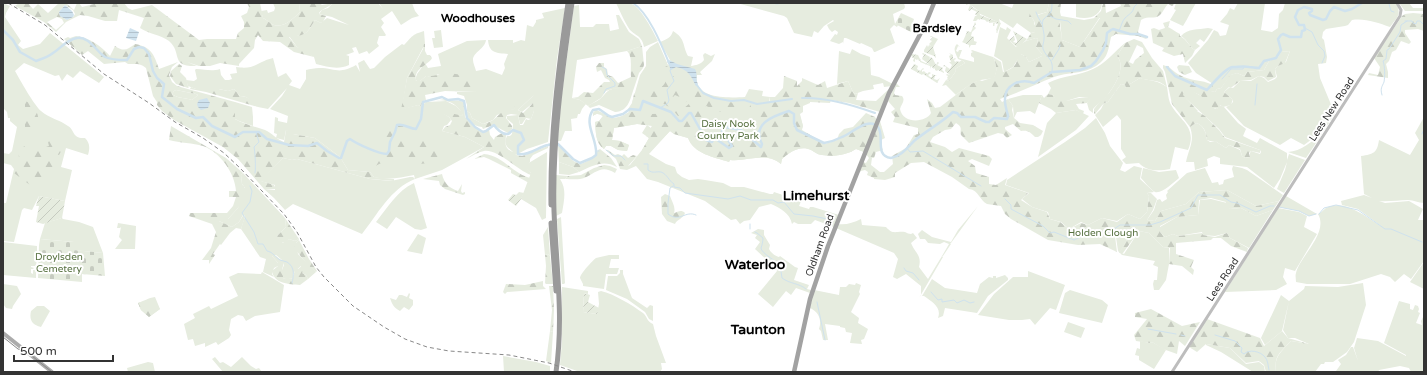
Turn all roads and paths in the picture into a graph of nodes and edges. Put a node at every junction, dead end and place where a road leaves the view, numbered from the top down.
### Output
1 (568, 3) edge
2 (572, 3) edge
3 (934, 3) edge
4 (1397, 3) edge
5 (554, 139) junction
6 (553, 149) junction
7 (1285, 195) joint
8 (3, 333) edge
9 (52, 372) edge
10 (553, 372) edge
11 (556, 372) edge
12 (794, 372) edge
13 (1172, 372) edge

1 - 5 highway
2 - 5 highway
3 - 12 highway, Oldham Road
4 - 7 main road, Lees New Road
5 - 6 highway
6 - 10 highway
6 - 11 highway
7 - 13 main road, Lees Road
8 - 9 main road

